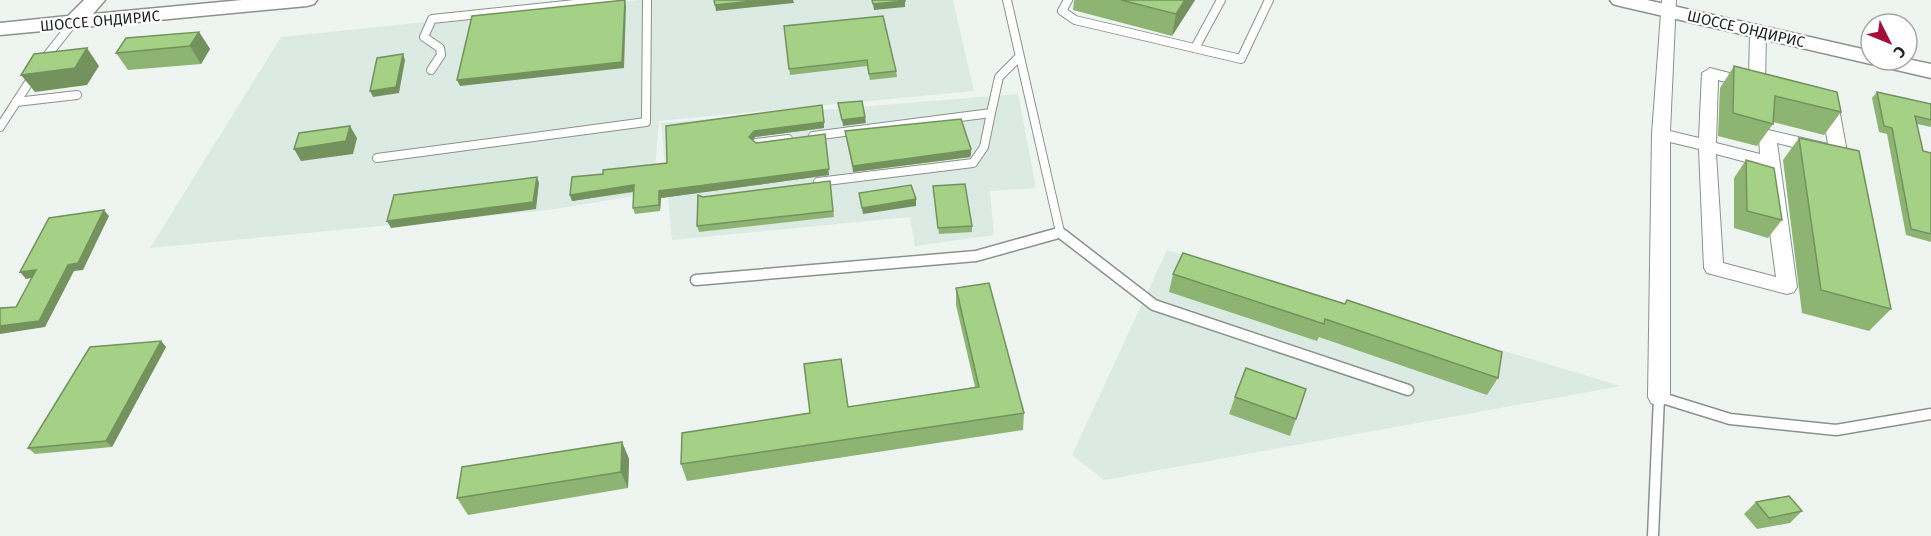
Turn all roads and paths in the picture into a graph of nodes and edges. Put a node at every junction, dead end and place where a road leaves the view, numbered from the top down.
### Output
1 (95, 0) edge
2 (307, 0) edge
3 (613, 0) edge
4 (647, 0) edge
5 (1007, 0) edge
6 (1068, 0) edge
7 (1221, 0) edge
8 (1269, 0) edge
9 (1620, 0) edge
10 (1668, 6) edge
11 (72, 24) junction
12 (0, 29) edge
13 (1758, 32) junction
14 (1195, 48) junction
15 (1859, 55) edge
16 (1018, 58) junction
17 (431, 70) dead end
18 (1757, 85) junction
19 (1778, 90) edge
20 (77, 95) dead end
21 (1809, 98) edge
22 (16, 102) junction
23 (991, 113) junction
24 (0, 127) edge
25 (1661, 134) junction
26 (756, 143) edge
27 (1707, 146) junction
28 (377, 158) dead end
29 (1769, 162) junction
30 (809, 184) edge
31 (1060, 232) junction
32 (696, 280) dead end
33 (1408, 390) dead end
34 (1659, 398) junction
35 (1931, 414) edge
36 (1653, 536) edge

1 - 11 main road
2 - 11 main road, ШОССЕ ОНДИРИС
3 - 17 lane
4 - 28 lane
5 - 16 lane
6 - 14 lane
7 - 14 lane
8 - 14 lane
9 - 10 main road, ШОССЕ ОНДИРИС
10 - 13 main road, ШОССЕ ОНДИРИС
10 - 25 street
11 - 12 main road, ШОССЕ ОНДИРИС
11 - 22 lane
13 - 15 main road, ШОССЕ ОНДИРИС
13 - 18 street
16 - 23 lane
16 - 31 lane
18 - 19 street
18 - 27 street
20 - 22 lane
21 - 29 street
22 - 24 lane
23 - 26 lane
23 - 30 lane
25 - 27 street
25 - 34 street
27 - 29 street
27 - 29 street
31 - 32 lane
31 - 33 lane
34 - 35 lane
34 - 36 lane

